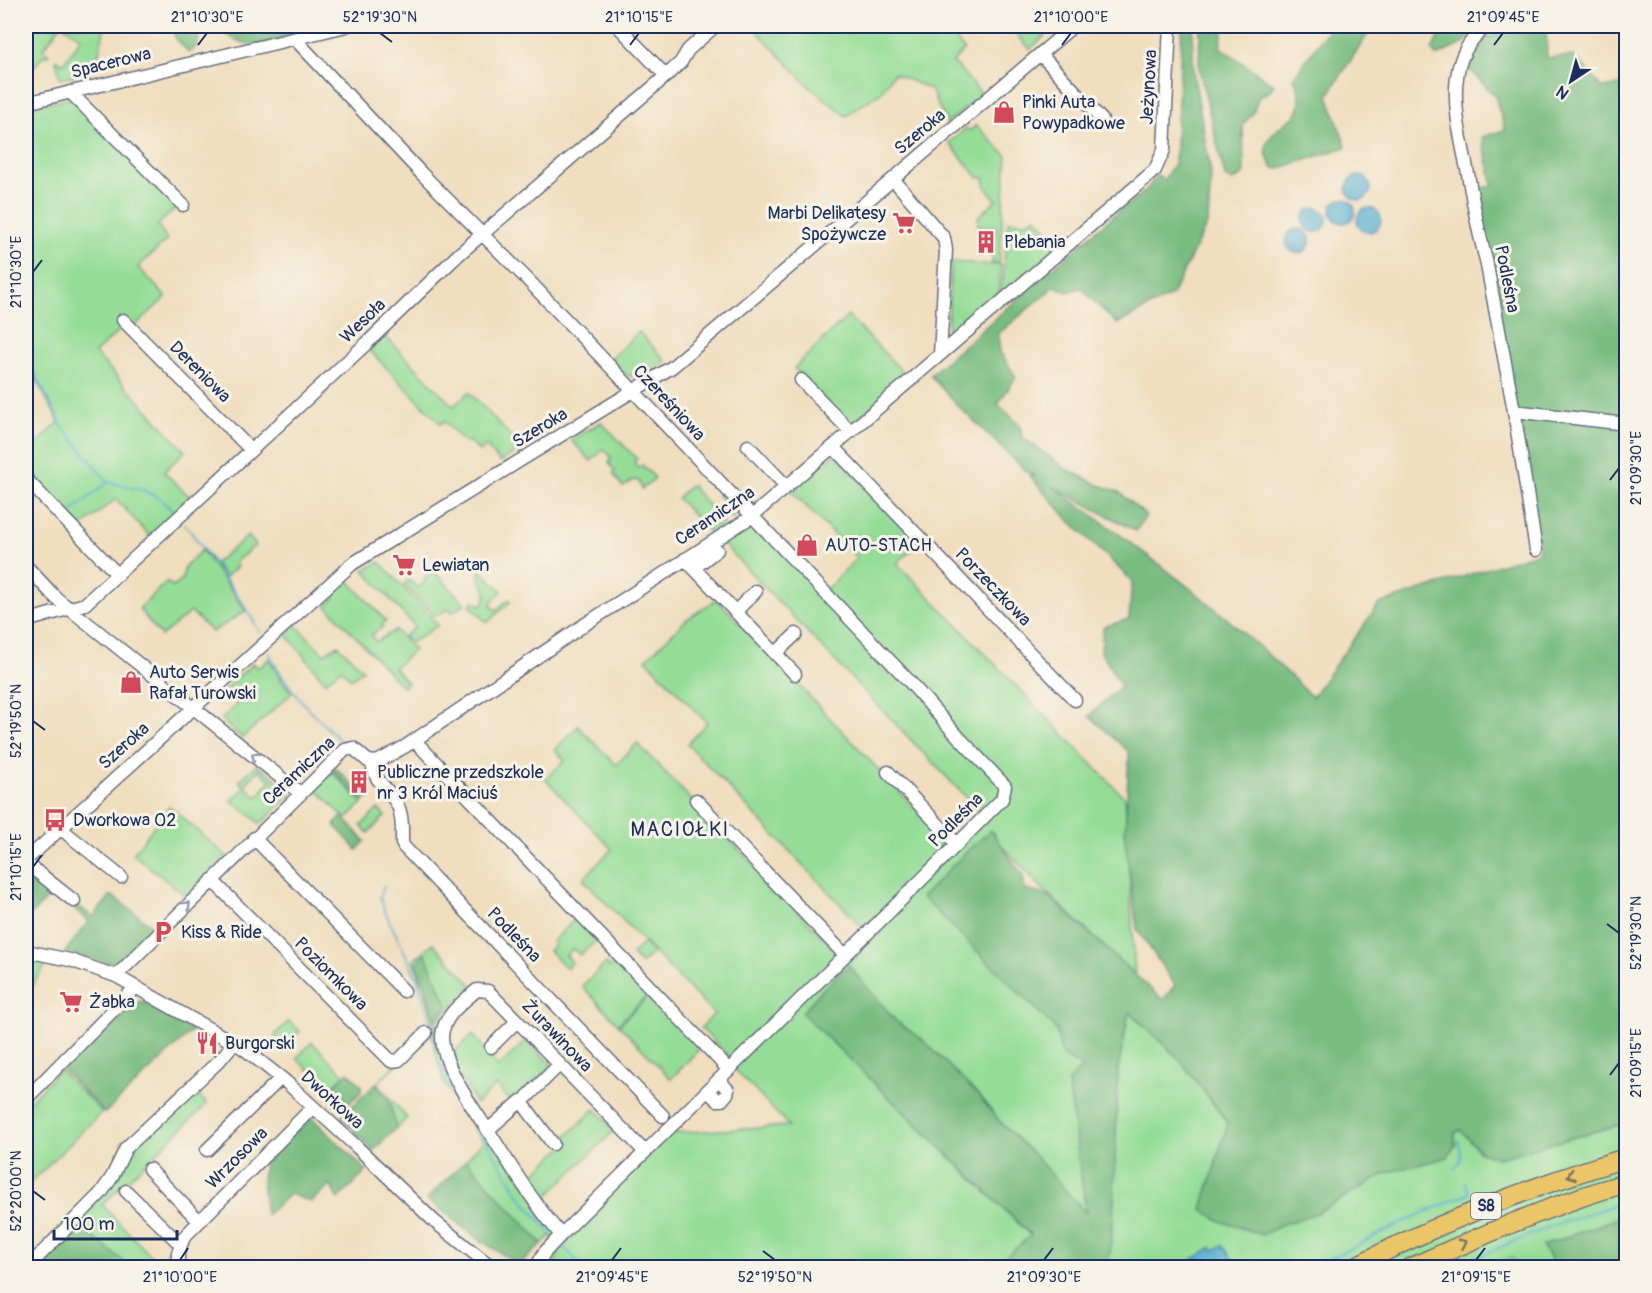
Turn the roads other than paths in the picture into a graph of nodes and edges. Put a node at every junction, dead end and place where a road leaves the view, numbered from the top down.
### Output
1 (346, 26) edge
2 (618, 26) edge
3 (715, 26) edge
4 (1073, 26) edge
5 (1170, 26) edge
6 (1488, 26) edge
7 (295, 39) junction
8 (1040, 54) junction
9 (666, 76) junction
10 (70, 92) junction
11 (26, 104) edge
12 (1102, 120) dead end
13 (1164, 150) joint
14 (893, 179) junction
15 (183, 205) dead end
16 (481, 234) junction
17 (123, 320) dead end
18 (940, 354) junction
19 (801, 380) dead end
20 (634, 392) junction
21 (1514, 411) junction
22 (1626, 424) edge
23 (851, 432) junction
24 (748, 446) dead end
25 (834, 448) junction
26 (251, 450) junction
27 (26, 479) edge
28 (787, 487) junction
29 (751, 517) junction
30 (717, 550) dead end
31 (1536, 550) dead end
32 (690, 563) junction
33 (26, 566) edge
34 (118, 575) junction
35 (756, 591) dead end
36 (73, 609) junction
37 (735, 612) junction
38 (26, 621) edge
39 (796, 634) dead end
40 (776, 654) junction
41 (795, 674) dead end
42 (1076, 700) dead end
43 (194, 707) junction
44 (415, 741) junction
45 (372, 762) junction
46 (888, 772) dead end
47 (300, 793) junction
48 (1002, 799) joint
49 (696, 800) dead end
50 (503, 825) dead end
51 (60, 828) junction
52 (254, 838) junction
53 (957, 844) junction
54 (26, 862) edge
55 (121, 877) dead end
56 (212, 879) junction
57 (74, 901) dead end
58 (26, 951) edge
59 (845, 955) junction
60 (116, 976) junction
61 (136, 987) junction
62 (404, 991) dead end
63 (517, 1021) junction
64 (426, 1033) dead end
65 (234, 1043) junction
66 (491, 1047) dead end
67 (560, 1065) junction
68 (731, 1068) junction
69 (281, 1078) junction
70 (527, 1096) dead end
71 (26, 1099) edge
72 (313, 1107) junction
73 (663, 1116) dead end
74 (488, 1130) junction
75 (553, 1144) dead end
76 (207, 1150) dead end
77 (645, 1152) junction
78 (1626, 1158) edge
79 (149, 1169) dead end
80 (1626, 1183) edge
81 (126, 1191) dead end
82 (200, 1221) junction
83 (561, 1235) junction
84 (181, 1245) junction
85 (27, 1268) edge
86 (178, 1268) edge
87 (494, 1268) edge
88 (536, 1268) edge
89 (1352, 1268) edge
90 (1410, 1268) edge

1 - 7 street, Spacerowa
2 - 9 street
3 - 9 street, Wesoła
4 - 8 street, Szeroka
5 - 13 street, Jeżynowa
6 - 21 street, Podleśna
7 - 10 street, Spacerowa
7 - 16 street, Czereśniowa
8 - 12 street
8 - 14 street, Szeroka
9 - 16 street, Wesoła
10 - 11 street, Spacerowa
10 - 15 street
13 - 18 street, Ceramiczna
14 - 18 street
14 - 20 street, Szeroka
16 - 20 street, Czereśniowa
16 - 26 street, Wesoła
17 - 26 street, Dereniowa
18 - 23 street, Ceramiczna
19 - 23 street
20 - 29 street, Czereśniowa
20 - 43 street, Szeroka
21 - 22 street
21 - 31 street, Podleśna
23 - 25 street, Ceramiczna
24 - 28 street
25 - 28 street, Ceramiczna
25 - 42 street, Porzeczkowa
26 - 34 street, Wesoła
27 - 34 street
28 - 29 street, Ceramiczna
29 - 32 street, Ceramiczna
29 - 48 street, Czereśniowa
30 - 32 street
32 - 37 street
32 - 44 street, Ceramiczna
33 - 36 street
34 - 36 street, Wesoła
35 - 37 street
36 - 38 street, Wesoła
36 - 43 street
37 - 40 street
39 - 40 street
40 - 41 street
47 -> 43 street
43 - 51 street, Szeroka
44 - 45 street, Ceramiczna
44 - 68 street
45 - 47 street, Ceramiczna
45 - 73 street, Podleśna
46 - 53 street
47 - 52 street, Ceramiczna
48 - 53 street, Podleśna
49 - 59 street
50 - 68 street
51 - 54 street, Szeroka
51 - 55 street
52 - 56 street, Ceramiczna
52 - 62 street
53 - 59 street, Podleśna
54 - 57 street
60 -> 56 street, Ceramiczna
56 - 64 street, Poziomkowa
58 - 60 street, Dworkowa
59 - 68 street, Podleśna
60 - 61 street, Dworkowa
61 - 65 street, Dworkowa
61 - 71 street
63 - 66 street
63 - 67 street, Żurawinowa
63 - 74 street, Żurawinowa
65 - 69 street, Dworkowa
65 - 85 street
67 - 70 street
67 - 77 street, Żurawinowa
68 - 77 street, Podleśna
69 - 72 street, Dworkowa
69 - 76 street
72 - 82 street, Wrzosowa
72 - 87 street, Dworkowa
74 - 75 street
74 - 83 street
77 - 83 street, Podleśna
78 -> 89 highway, S8
79 - 82 street
90 -> 80 highway, S8
81 - 84 street
82 - 84 street, Wrzosowa
83 - 88 street, Podleśna
84 - 86 street

